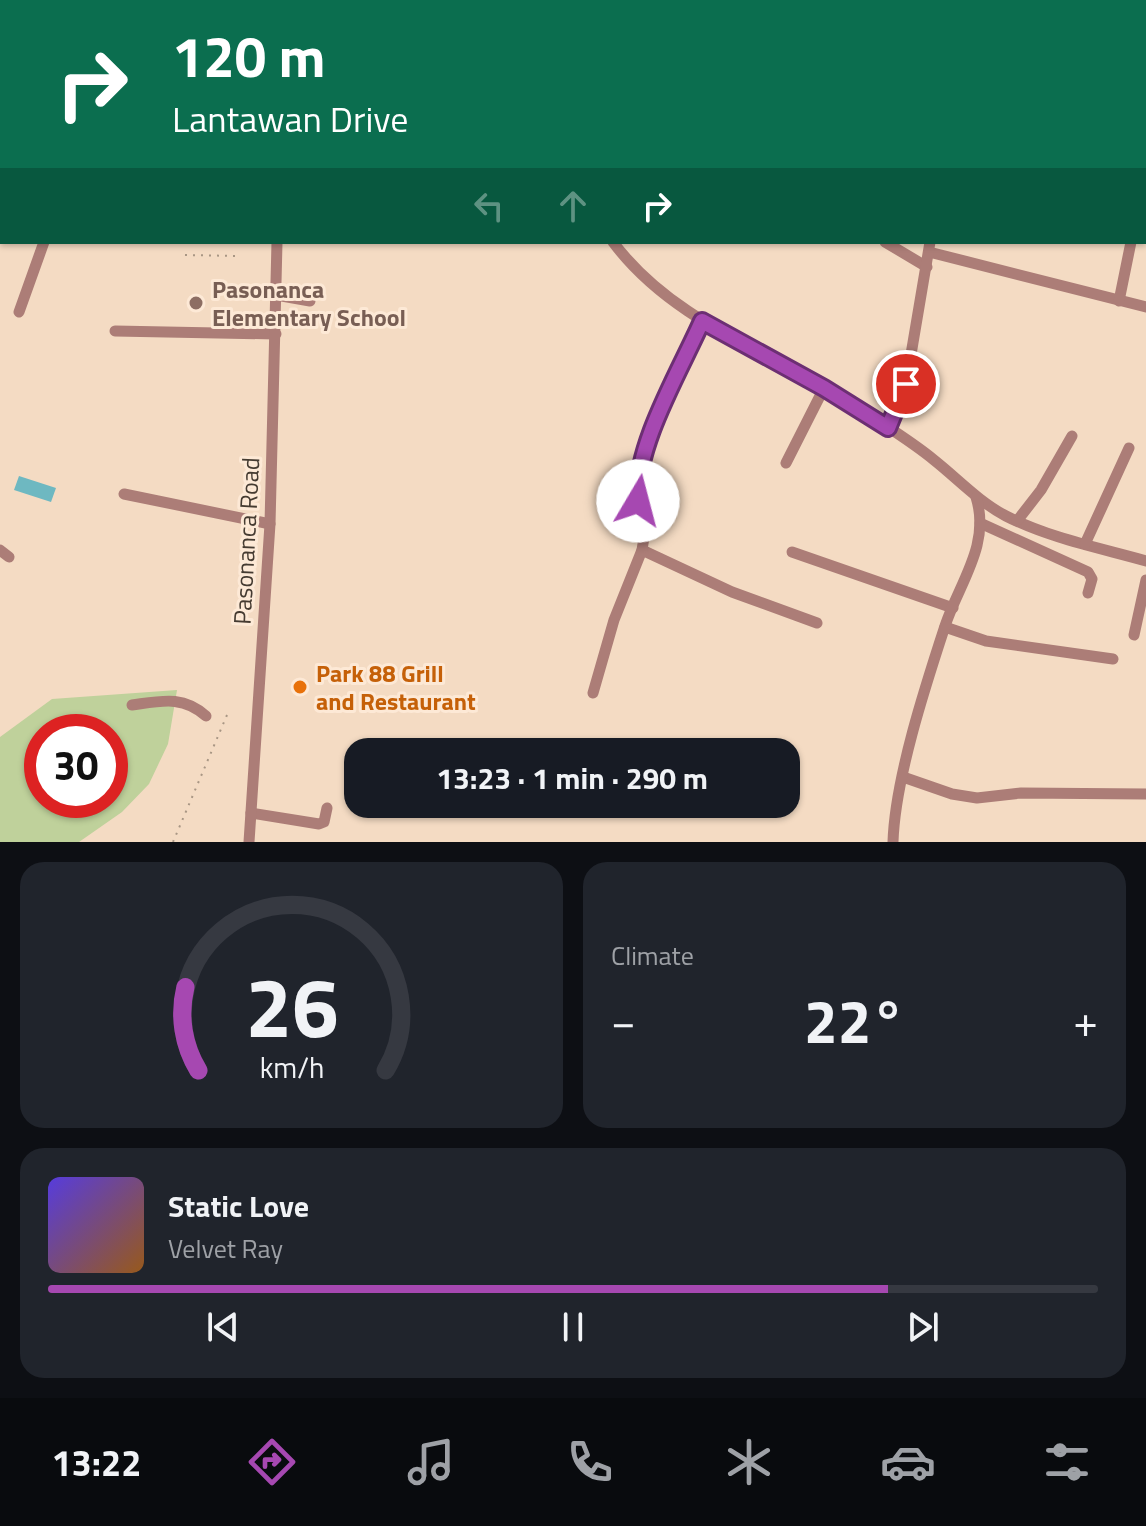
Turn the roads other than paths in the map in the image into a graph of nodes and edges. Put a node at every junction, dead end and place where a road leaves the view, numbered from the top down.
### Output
1 (43, 244) edge
2 (277, 244) edge
3 (615, 244) edge
4 (888, 244) edge
5 (1131, 244) edge
6 (929, 247) edge
7 (927, 267) junction
8 (276, 295) junction
9 (310, 301) dead end
10 (1119, 301) junction
11 (1146, 307) edge
12 (19, 312) dead end
13 (702, 321) junction
14 (115, 331) dead end
15 (276, 334) junction
16 (824, 388) junction
17 (888, 428) junction
18 (1072, 436) dead end
19 (1129, 448) dead end
20 (786, 463) dead end
21 (124, 494) dead end
22 (976, 497) junction
23 (1017, 521) junction
24 (980, 523) junction
25 (270, 524) junction
26 (1085, 544) junction
27 (642, 550) junction
28 (792, 552) dead end
29 (1146, 561) edge
30 (1146, 580) edge
31 (1088, 593) dead end
32 (953, 608) junction
33 (817, 623) dead end
34 (945, 627) junction
35 (1134, 635) dead end
36 (1113, 659) dead end
37 (593, 693) dead end
38 (132, 705) dead end
39 (206, 716) dead end
40 (903, 777) junction
41 (1146, 794) edge
42 (327, 808) dead end
43 (251, 813) junction
44 (249, 842) edge
45 (893, 842) edge

1 - 12 street
2 - 8 street, Pasonanca Road
3 - 13 street
4 - 7 street
5 - 10 street
6 - 7 street
6 - 10 street
7 - 17 street
8 - 9 street
8 - 15 street, Pasonanca Road
10 - 11 street
13 - 16 street
13 - 27 street
14 - 15 street
15 - 25 street, Pasonanca Road
16 - 17 street
16 - 20 street
17 - 22 street
18 - 23 street
19 - 26 street
21 - 25 street
22 - 23 street
22 - 24 street
23 - 26 street
24 - 31 street
24 - 32 street
25 - 43 street, Pasonanca Road
26 - 29 street
27 - 33 street
27 - 37 street
28 - 32 street
30 - 35 street
32 - 34 street
34 - 36 street
34 - 40 street
38 - 39 street
40 - 41 street
40 - 45 street
42 - 43 street
43 - 44 street, Pasonanca Road

